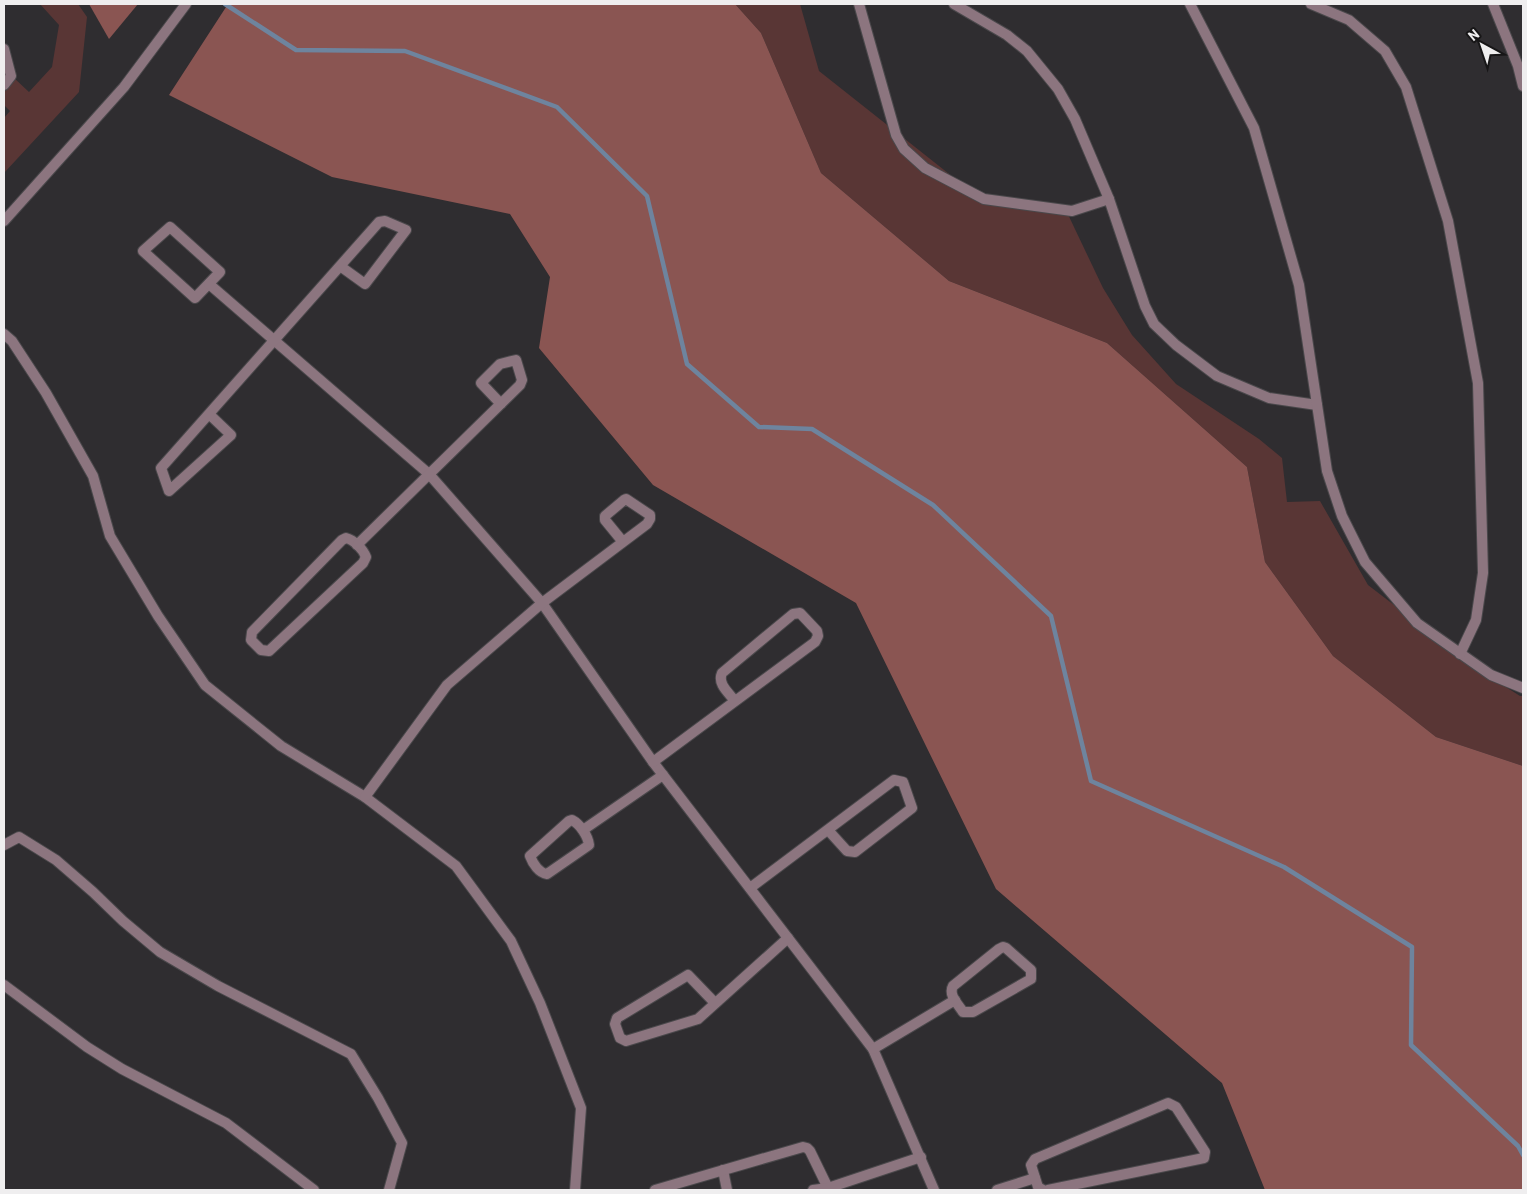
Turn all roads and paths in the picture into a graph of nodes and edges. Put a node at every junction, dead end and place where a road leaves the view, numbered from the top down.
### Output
1 (186, 4) edge
2 (859, 4) edge
3 (954, 4) edge
4 (1190, 4) edge
5 (1311, 4) edge
6 (1493, 4) edge
7 (4, 49) edge
8 (1521, 65) edge
9 (4, 85) edge
10 (1523, 86) edge
11 (1108, 199) junction
12 (4, 221) edge
13 (340, 266) junction
14 (209, 284) junction
15 (4, 334) edge
16 (274, 341) junction
17 (501, 404) dead end
18 (1317, 405) junction
19 (209, 414) junction
20 (429, 474) junction
21 (623, 542) junction
22 (357, 545) junction
23 (542, 603) junction
24 (1460, 654) junction
25 (1523, 688) edge
26 (735, 701) junction
27 (653, 762) junction
28 (663, 775) junction
29 (365, 797) junction
30 (582, 830) junction
31 (828, 830) junction
32 (4, 845) edge
33 (750, 888) junction
34 (788, 938) junction
35 (4, 985) edge
36 (955, 1000) junction
37 (715, 1003) junction
38 (873, 1049) junction
39 (921, 1157) junction
40 (723, 1170) junction
41 (1035, 1178) junction
42 (828, 1188) junction
43 (314, 1190) edge
44 (390, 1190) edge
45 (576, 1190) edge
46 (655, 1190) edge
47 (726, 1190) edge
48 (813, 1190) edge
49 (934, 1190) edge
50 (997, 1190) edge
51 (1043, 1190) edge
52 (1048, 1190) edge

1 - 12 street
2 - 11 street
3 - 11 street
4 - 18 street
5 - 24 street
6 - 8 street
7 - 9 street
8 - 10 street
11 - 18 street
13 - 13 street
13 - 16 street
14 - 14 street
14 - 16 street
15 - 29 street
16 - 19 street
16 - 20 street
17 - 20 street
18 - 24 street
19 - 19 street
20 - 22 street
20 - 23 street
21 - 21 street
21 - 23 street
22 - 22 street
23 - 27 street
23 - 29 street
24 - 25 street
26 - 26 street
26 - 27 street
27 - 28 street
28 - 30 street
28 - 33 street
29 - 45 street
30 - 30 street
31 - 31 street
31 - 33 street
32 - 44 street
33 - 34 street
34 - 37 street
34 - 38 street
35 - 43 street
36 - 36 street
36 - 38 street
37 - 37 street
38 - 39 street
39 - 42 street
39 - 49 street
40 - 42 street
40 - 46 street
40 - 47 street
41 - 50 street
41 - 51 street
41 - 52 street
42 - 48 street

